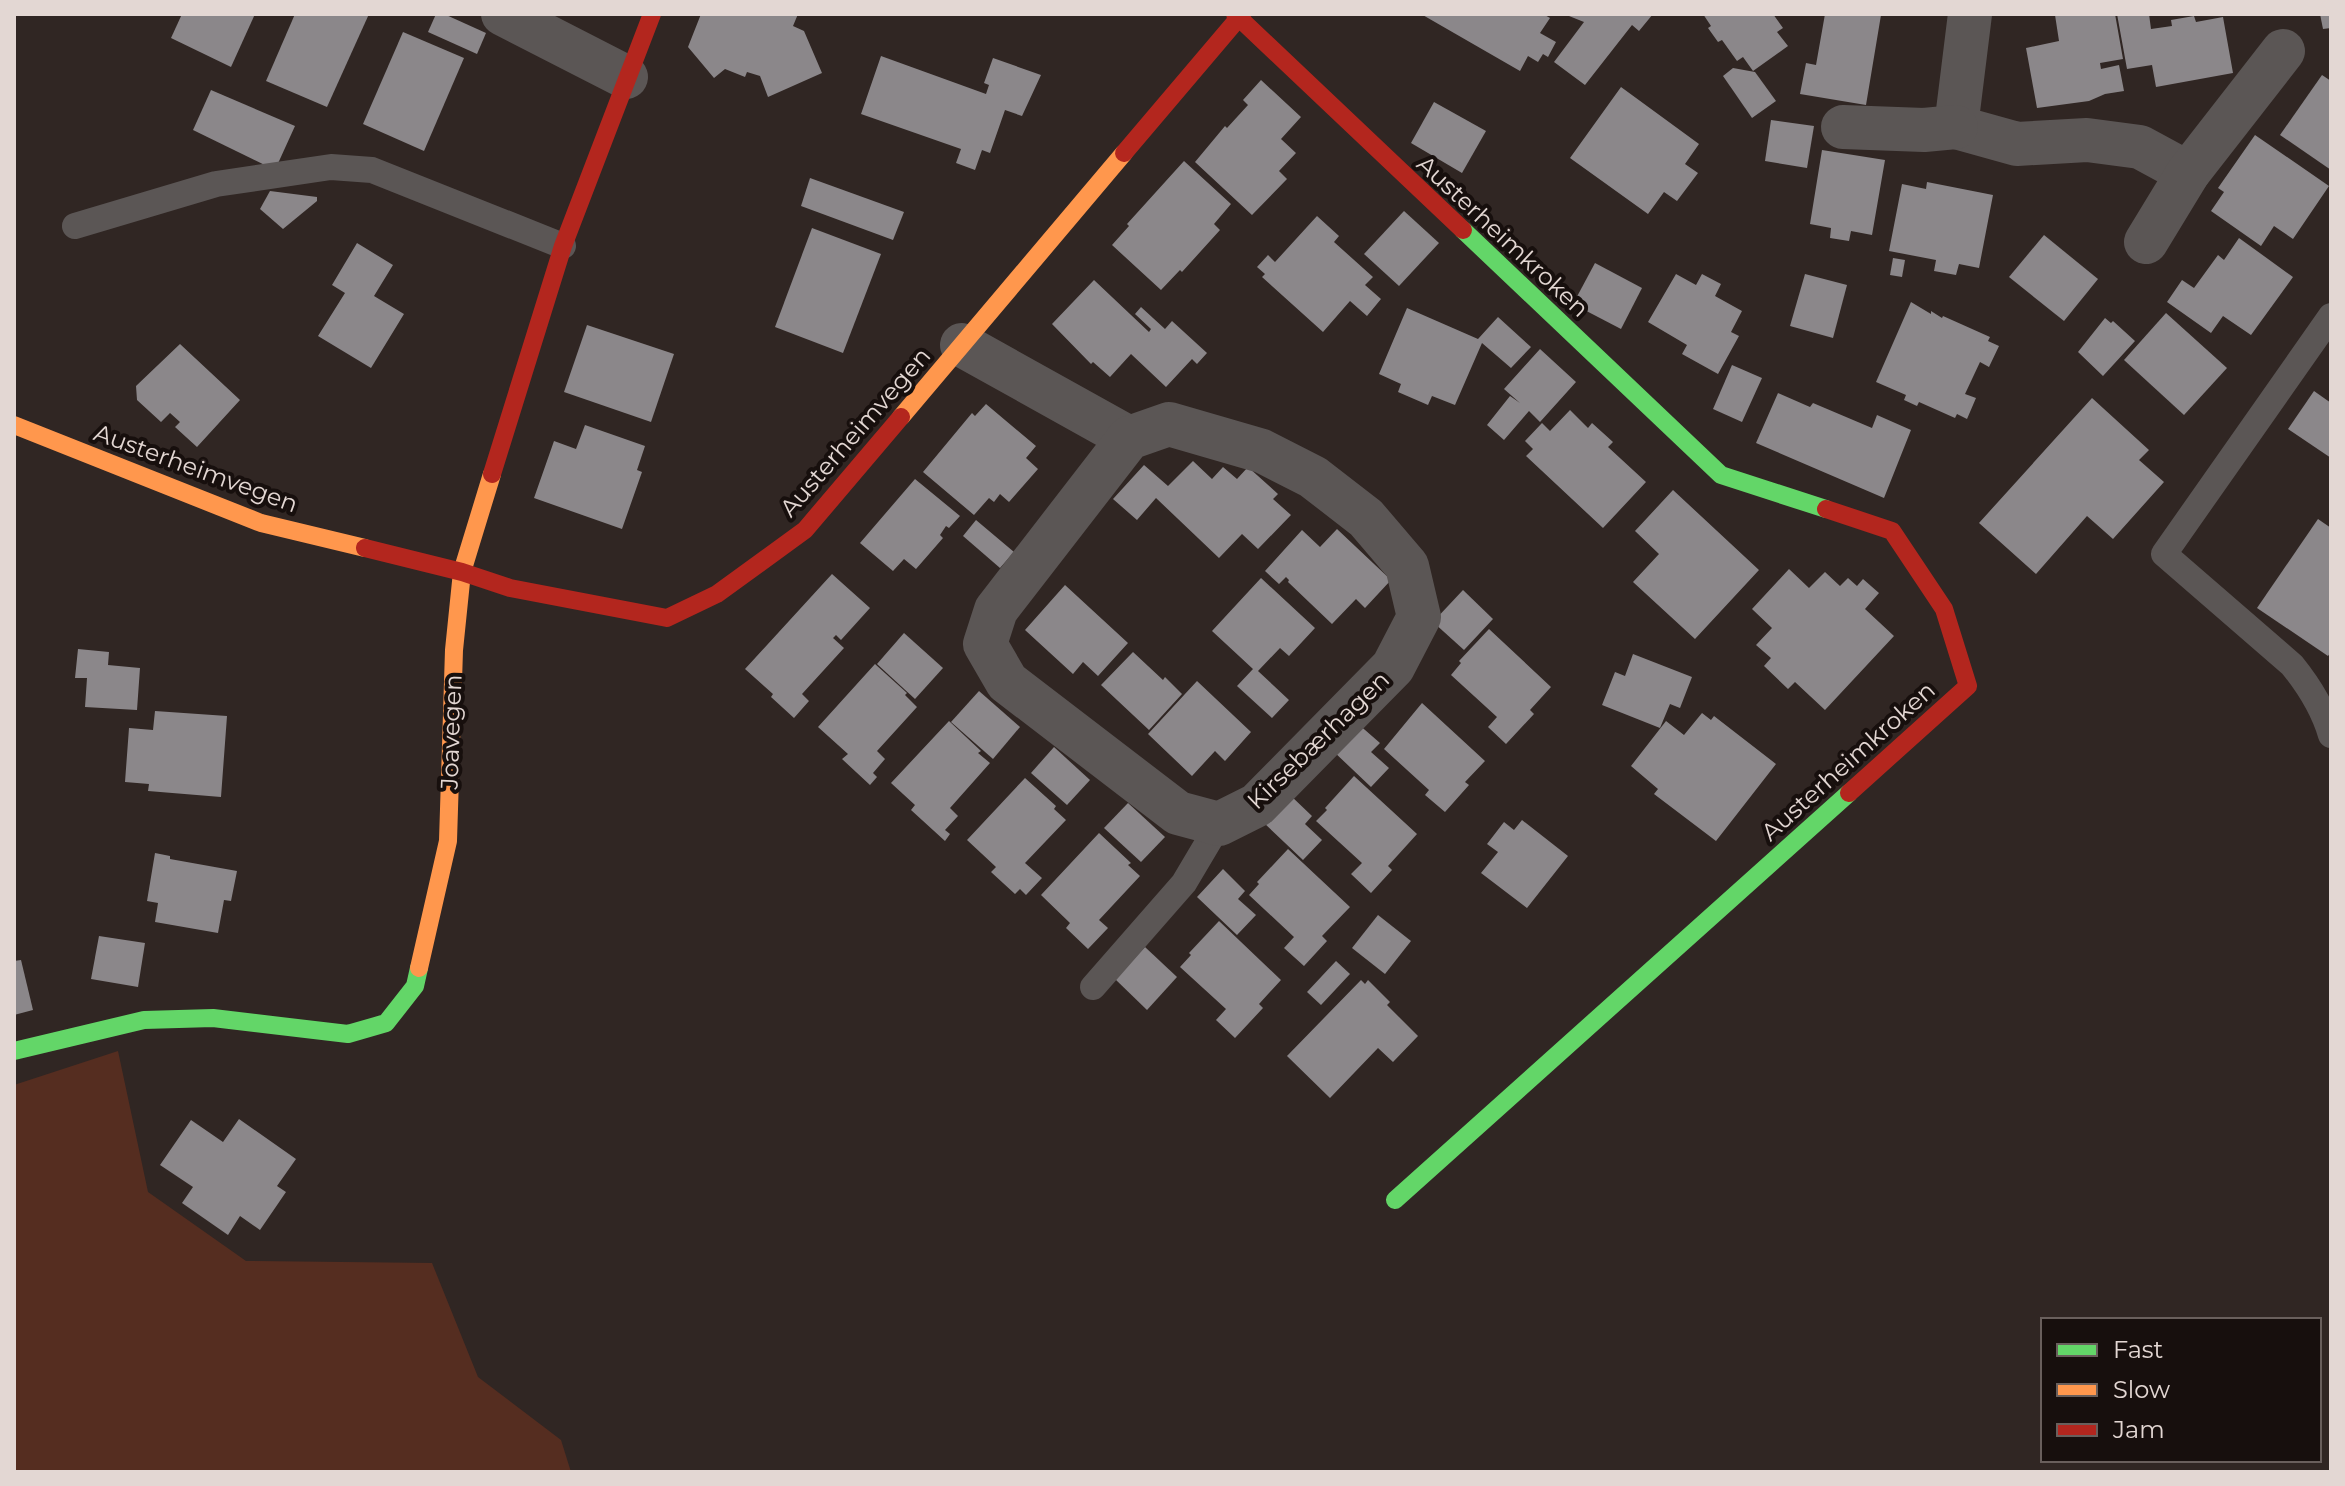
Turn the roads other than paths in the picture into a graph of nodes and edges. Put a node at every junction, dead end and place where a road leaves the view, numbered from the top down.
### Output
1 (503, 14) edge
2 (652, 14) edge
3 (1970, 14) edge
4 (1239, 15) edge
5 (2283, 51) dead end
6 (626, 77) junction
7 (1843, 127) dead end
8 (1956, 127) junction
9 (2188, 173) junction
10 (75, 226) dead end
11 (2146, 242) dead end
12 (563, 246) junction
13 (2331, 316) edge
14 (962, 345) junction
15 (14, 425) edge
16 (1129, 438) junction
17 (462, 572) junction
18 (2331, 735) edge
19 (1219, 824) junction
20 (1093, 987) dead end
21 (14, 1051) edge
22 (1395, 1200) dead end

1 - 6 street
2 - 6 street, Joavegen
3 - 8 street
4 - 14 street, Austerheimvegen
4 - 22 street, Austerheimkroken
5 - 9 street
6 - 12 street, Joavegen
7 - 8 street
8 - 9 street
9 - 11 street
10 - 12 lane
12 - 17 street, Joavegen
13 - 18 lane
14 - 16 street
14 - 17 street, Austerheimvegen
15 - 17 street, Austerheimvegen
16 - 19 street
16 - 19 street, Kirsebærhagen
17 - 21 street, Joavegen
19 - 20 lane

